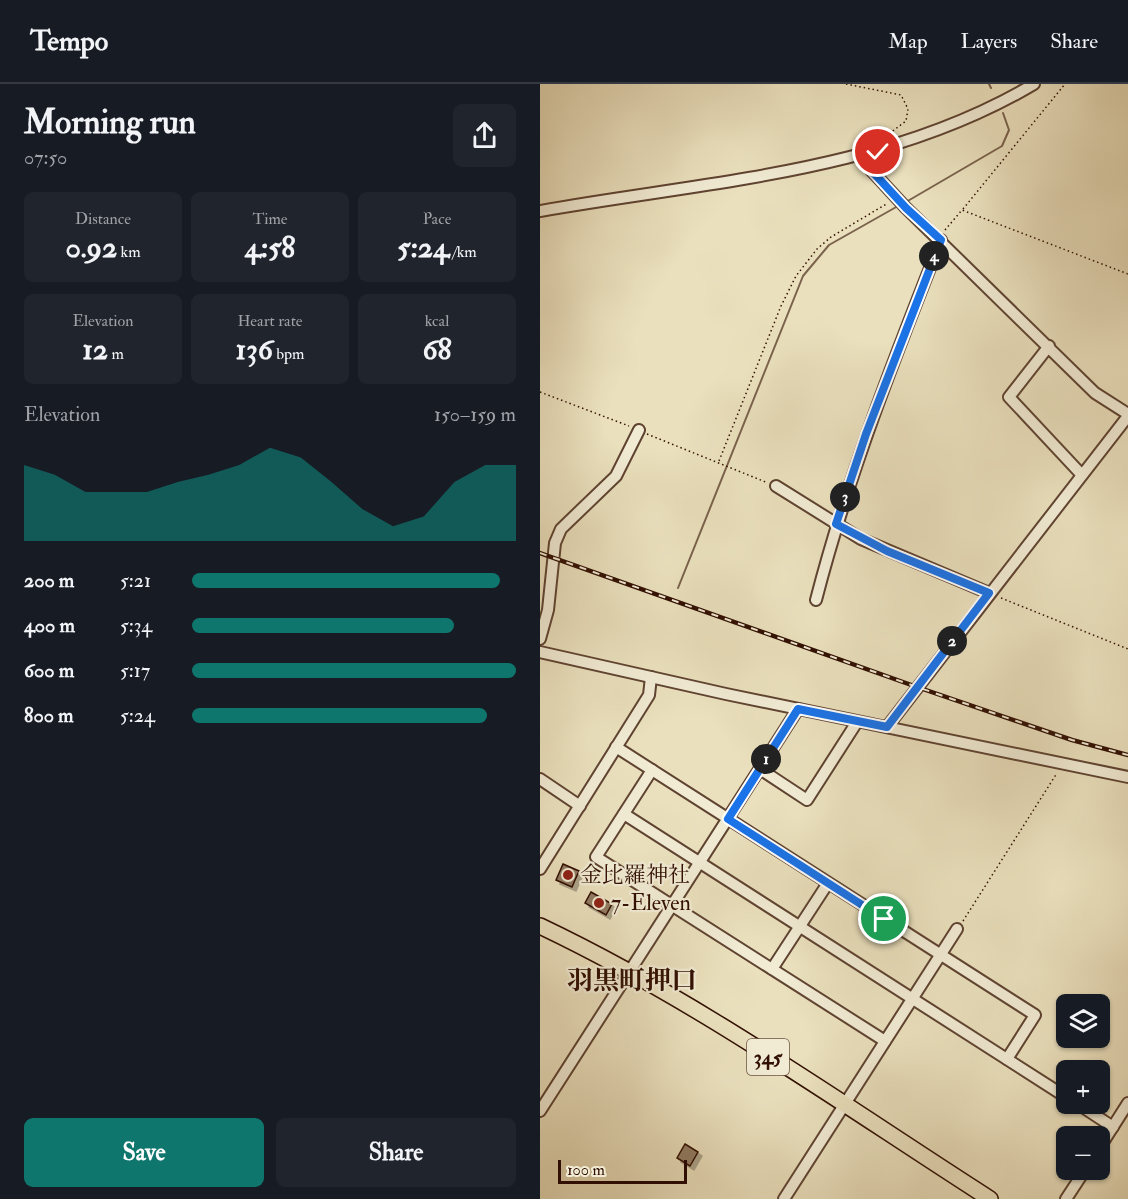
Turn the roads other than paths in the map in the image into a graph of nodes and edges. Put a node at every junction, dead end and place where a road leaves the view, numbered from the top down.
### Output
1 (1034, 84) edge
2 (859, 157) junction
3 (540, 211) edge
4 (940, 239) junction
5 (1049, 346) junction
6 (1128, 415) edge
7 (639, 430) dead end
8 (1081, 474) junction
9 (776, 486) road end
10 (836, 524) junction
11 (989, 593) junction
12 (816, 600) dead end
13 (540, 639) edge
14 (540, 652) edge
15 (651, 677) junction
16 (798, 709) junction
17 (857, 722) junction
18 (887, 727) junction
19 (616, 747) junction
20 (760, 769) junction
21 (652, 770) junction
22 (1128, 777) edge
23 (540, 779) edge
24 (580, 806) junction
25 (624, 814) junction
26 (728, 819) junction
27 (700, 862) junction
28 (540, 869) edge
29 (828, 883) junction
30 (672, 905) junction
31 (540, 926) edge
32 (800, 926) junction
33 (957, 929) road end
34 (940, 955) junction
35 (772, 969) junction
36 (630, 972) junction
37 (912, 998) junction
38 (885, 1041) junction
39 (1007, 1059) junction
40 (1056, 1091) edge
41 (1128, 1104) edge
42 (844, 1105) junction
43 (540, 1111) edge
44 (1093, 1114) edge
45 (1113, 1127) junction
46 (1110, 1132) edge
47 (1078, 1180) edge
48 (784, 1199) edge
49 (990, 1199) edge
50 (1066, 1199) edge

1 - 2 street
2 - 3 street
2 - 4 street
4 - 5 street
4 - 10 street
5 - 6 street
5 - 8 street
6 - 8 street
7 - 13 street
8 - 11 street
9 - 10 street
10 - 11 street
10 - 12 street
11 - 18 street
14 - 15 street
15 - 16 street
15 - 19 street
16 - 17 street
16 - 20 street
17 - 18 street
17 - 20 street
18 - 22 street
19 - 21 street
19 - 24 street
20 - 26 street
21 - 25 street
21 - 26 street
23 - 24 street
24 - 28 street
25 - 27 street
25 - 30 street
26 - 27 street
26 - 29 street
27 - 30 street
27 - 32 street
29 - 32 street
29 - 34 street
30 - 35 street
30 - 36 street
31 - 36 highway, 345
32 - 35 street
32 - 37 street
33 - 34 street
34 - 37 street
34 - 39 street
35 - 38 street
36 - 42 highway, 345
36 - 43 street
37 - 38 street
37 - 39 street
38 - 42 street
39 - 40 street
41 - 45 street
42 - 48 street
42 - 49 highway, 345
44 - 45 street
45 - 46 street
47 - 50 street

